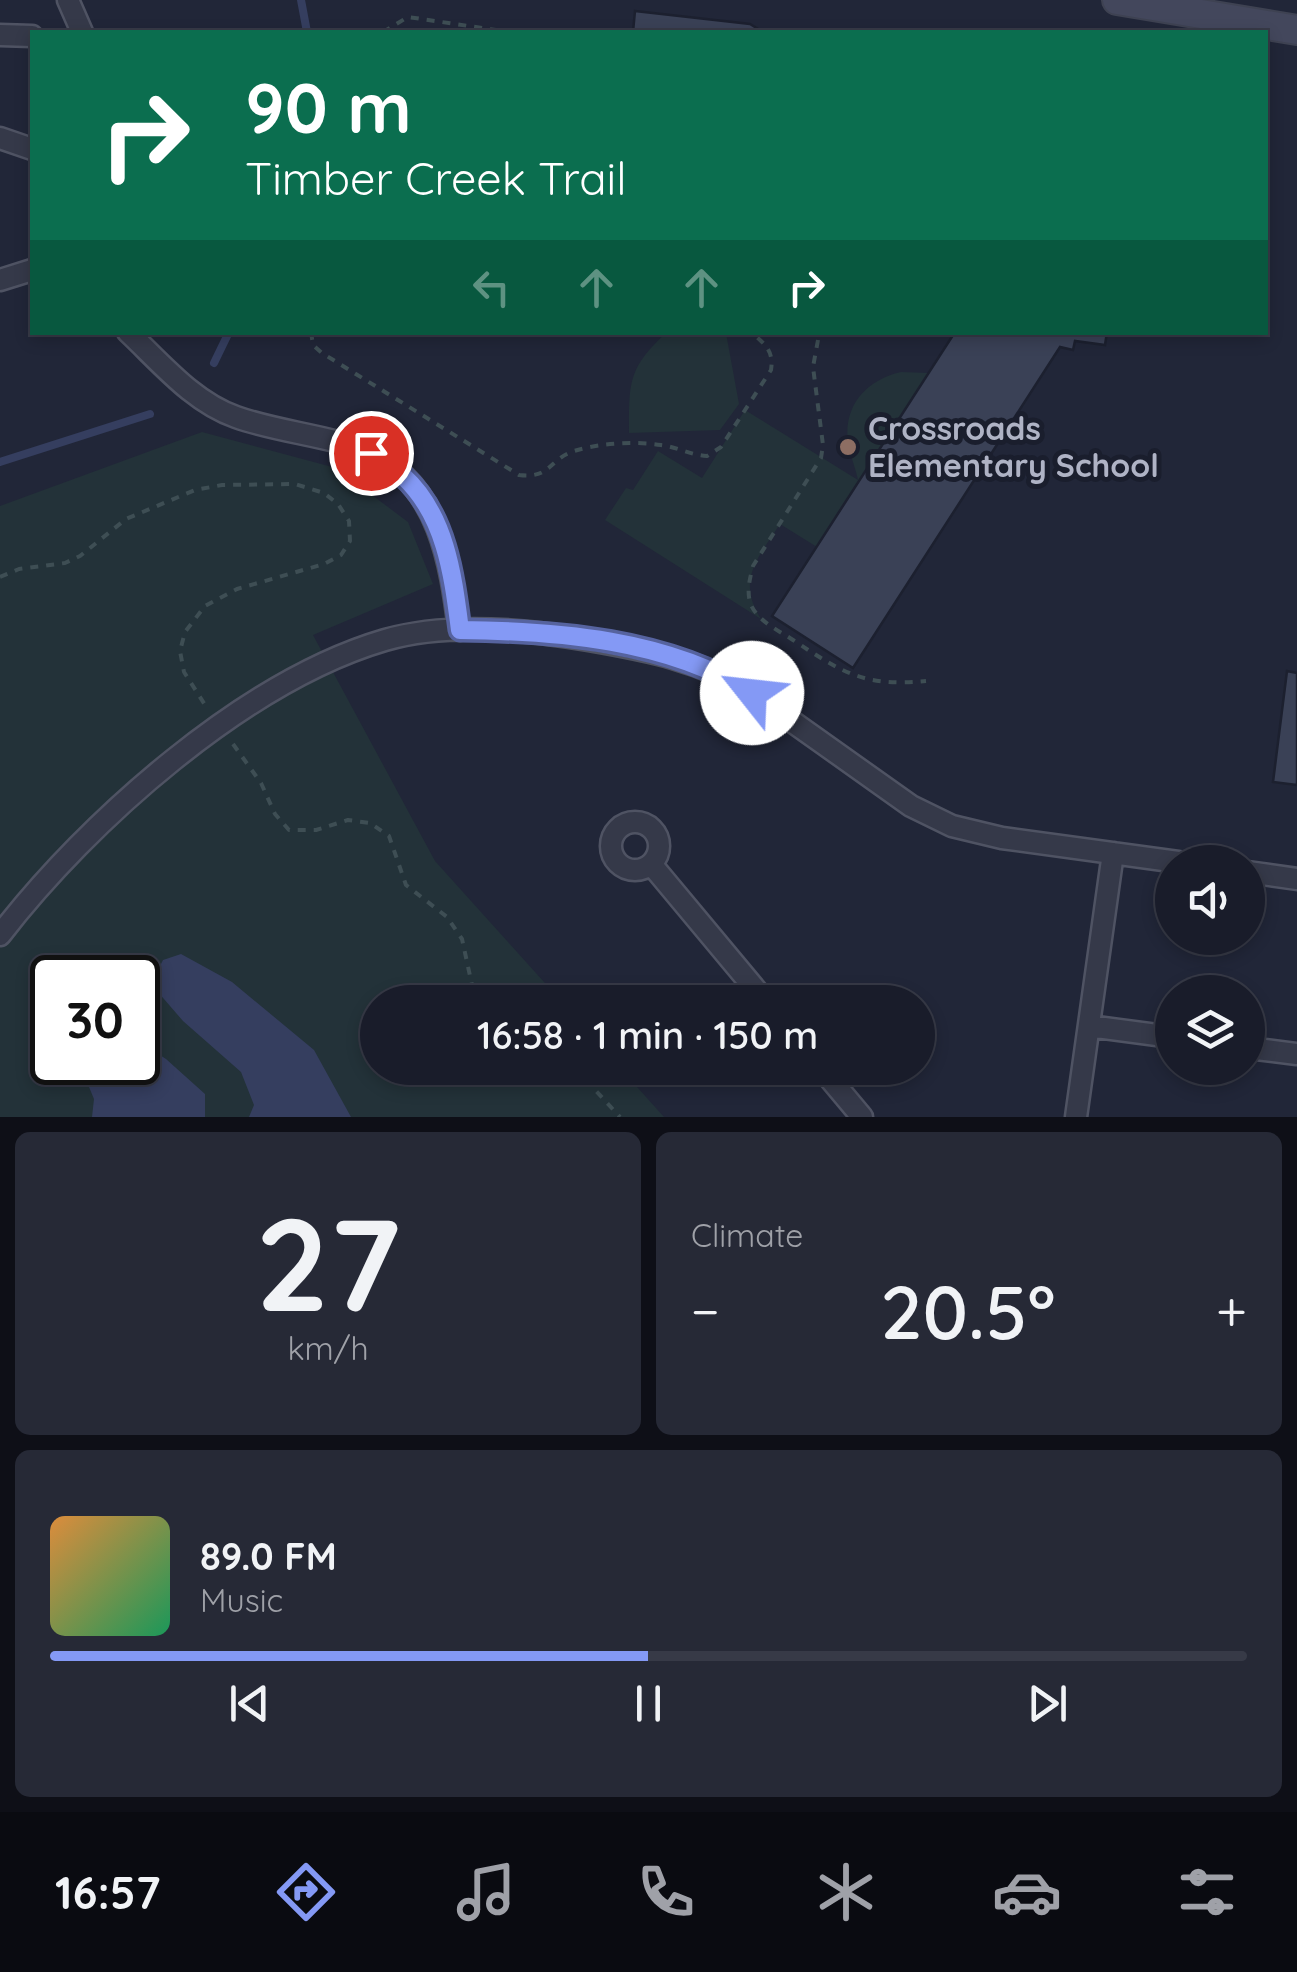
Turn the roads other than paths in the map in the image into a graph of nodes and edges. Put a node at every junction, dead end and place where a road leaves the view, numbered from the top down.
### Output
1 (68, 0) edge
2 (1117, 0) edge
3 (81, 30) edge
4 (1297, 30) edge
5 (0, 35) edge
6 (30, 36) edge
7 (0, 138) edge
8 (30, 148) edge
9 (30, 269) edge
10 (0, 280) edge
11 (131, 335) edge
12 (460, 630) junction
13 (1113, 854) junction
14 (1155, 859) edge
15 (651, 864) dead end
16 (1265, 874) edge
17 (1297, 879) edge
18 (0, 935) edge
19 (752, 985) edge
20 (1089, 1026) junction
21 (1155, 1035) edge
22 (1265, 1050) edge
23 (1297, 1054) edge
24 (835, 1085) edge
25 (862, 1117) edge
26 (1076, 1117) edge

1 - 3 street
2 - 4 main road
5 - 6 street
7 - 8 street
9 - 10 street
11 - 12 street
12 - 13 street
12 - 18 street
13 - 14 street
13 - 20 street
15 - 19 street
16 - 17 street
20 - 21 street
20 - 26 street
22 - 23 street
24 - 25 street

